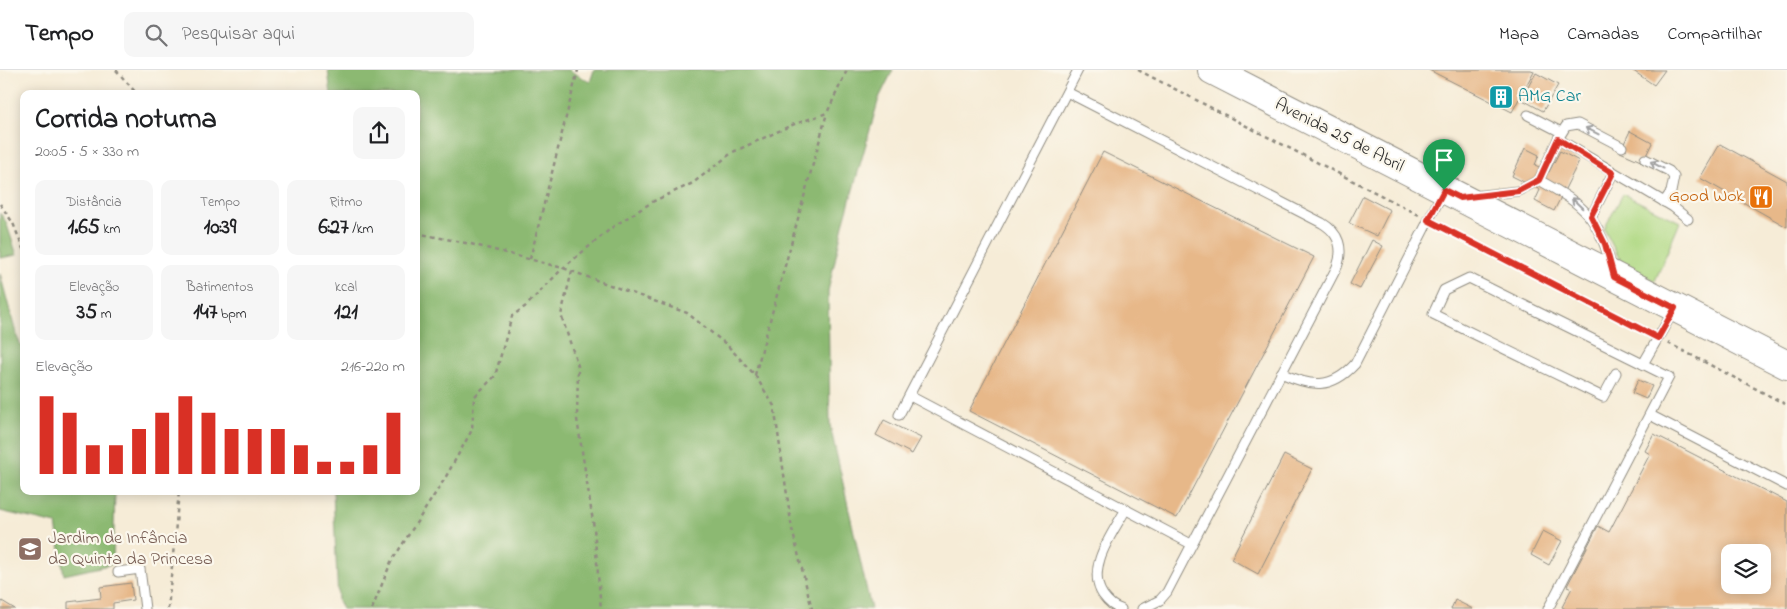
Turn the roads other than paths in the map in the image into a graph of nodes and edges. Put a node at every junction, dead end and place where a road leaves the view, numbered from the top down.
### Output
1 (1078, 70) edge
2 (1212, 70) edge
3 (1066, 92) junction
4 (1528, 115) dead end
5 (1559, 135) junction
6 (1622, 147) dead end
7 (1645, 159) dead end
8 (1613, 173) junction
9 (1539, 180) junction
10 (1452, 194) junction
11 (1664, 202) junction
12 (1591, 216) junction
13 (1688, 220) dead end
14 (1614, 277) junction
15 (1675, 308) junction
16 (1643, 364) junction
17 (1787, 365) edge
18 (1281, 373) junction
19 (1616, 373) dead end
20 (910, 396) junction
21 (900, 415) dead end
22 (1650, 415) junction
23 (1787, 486) edge
24 (1126, 509) junction
25 (1192, 544) junction
26 (118, 572) dead end
27 (145, 609) edge
28 (1121, 609) edge
29 (1142, 609) edge
30 (1548, 609) edge

1 - 3 lane
2 - 10 main road, Avenida 25 de Abril
3 - 18 lane
3 - 20 lane
4 - 5 lane
6 -> 5 lane
5 - 8 lane
5 - 9 lane
11 -> 7 lane
8 - 11 lane
8 - 12 lane
9 - 10 lane
12 -> 9 lane
10 - 14 main road, Avenida 25 de Abril
10 - 18 lane
11 - 13 lane
12 - 14 lane
14 - 15 main road, Avenida 25 de Abril
15 - 16 lane
15 - 17 main road, Avenida 25 de Abril
16 - 19 lane
16 - 22 lane
18 - 25 lane
20 - 21 lane
20 - 24 lane
22 - 23 lane
22 - 30 lane
24 - 25 lane
24 - 28 lane
25 - 29 lane
26 - 27 lane

